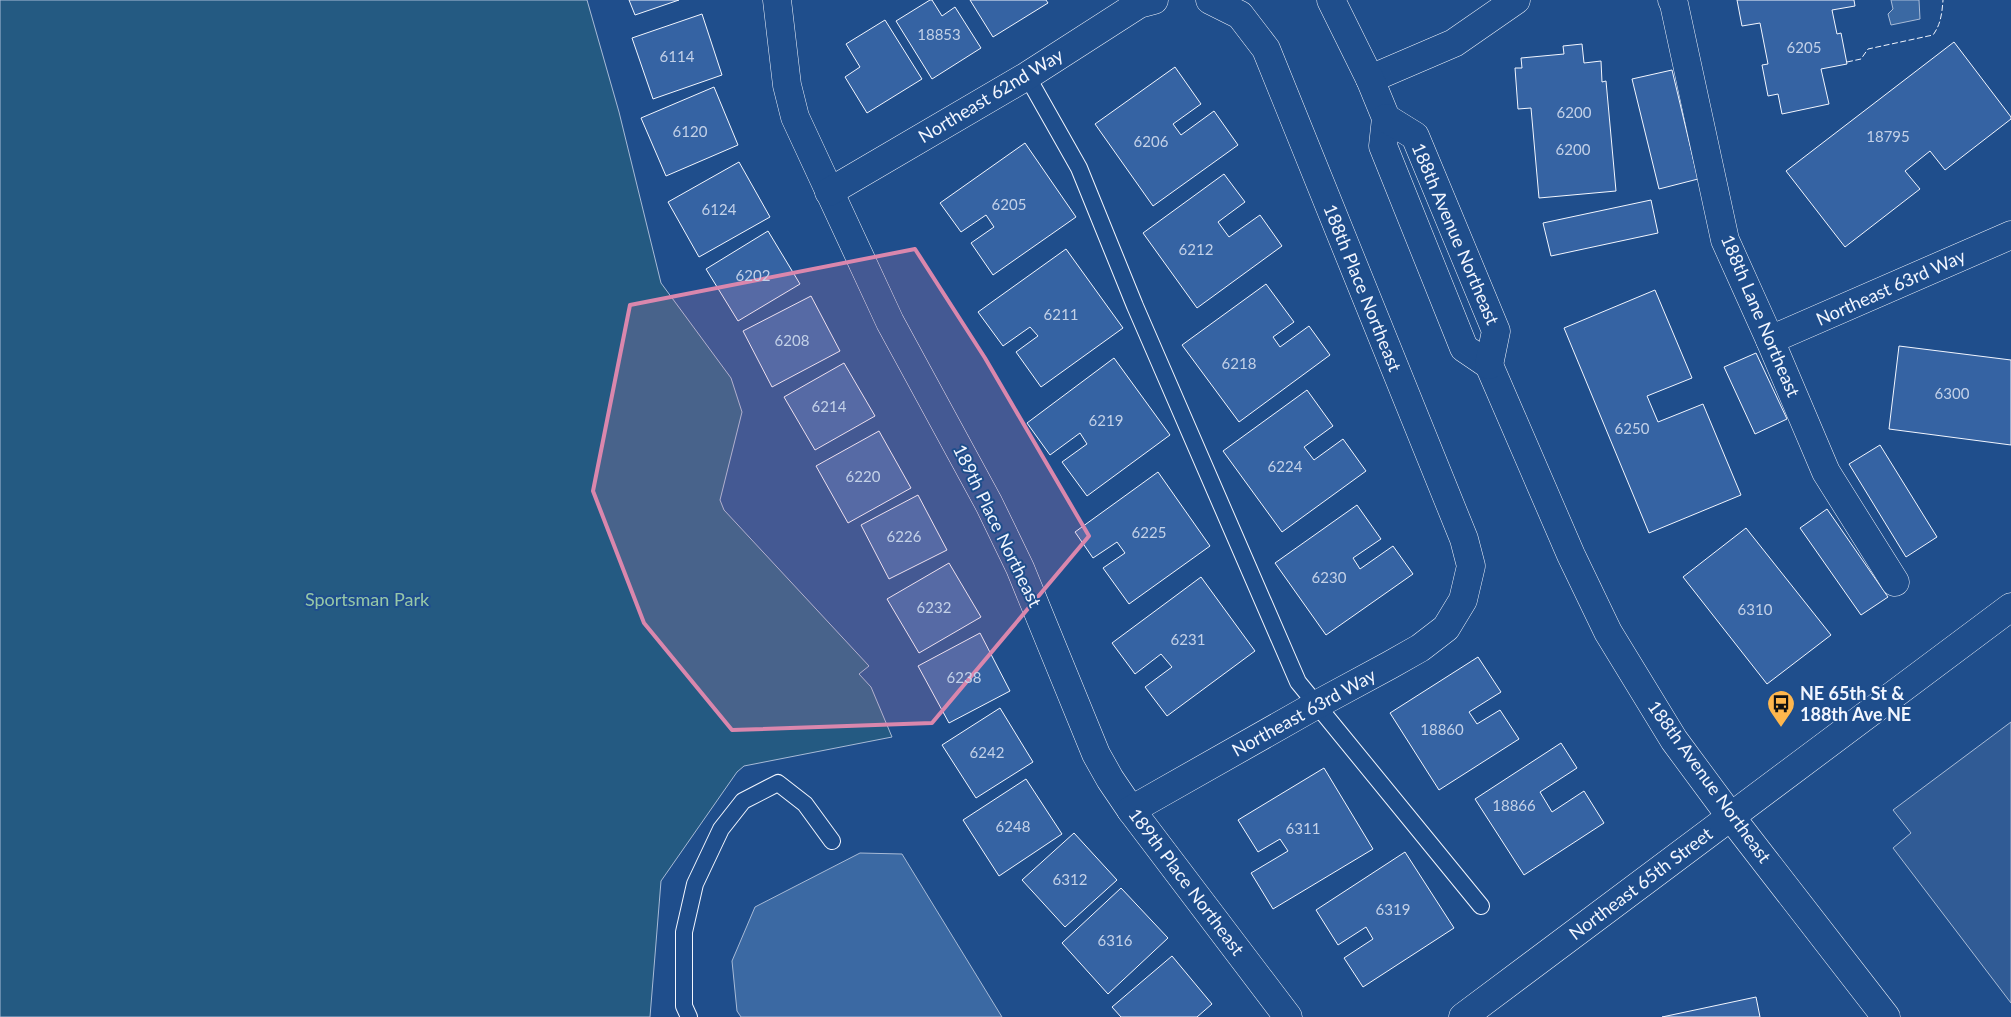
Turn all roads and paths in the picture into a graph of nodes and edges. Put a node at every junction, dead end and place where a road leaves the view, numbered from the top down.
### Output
1 (777, 0) edge
2 (1154, 0) edge
3 (1210, 0) edge
4 (1331, 0) edge
5 (1516, 0) edge
6 (1672, 0) edge
7 (1027, 76) junction
8 (1370, 80) junction
9 (829, 192) junction
10 (2011, 235) edge
11 (1770, 340) junction
12 (1895, 582) dead end
13 (1463, 600) joint
14 (2011, 607) edge
15 (1316, 705) junction
16 (1131, 810) junction
17 (1731, 817) junction
18 (832, 840) dead end
19 (1481, 906) dead end
20 (688, 1017) edge
21 (1288, 1017) edge
22 (1463, 1017) edge
23 (1886, 1017) edge

1 - 9 street, 189th Place Northeast
2 - 7 street, Northeast 62nd Way
3 - 13 street, 188th Place Northeast
4 - 8 street, 188th Avenue Northeast
5 - 8 street
6 - 11 street, 188th Lane Northeast
7 - 9 street, Northeast 62nd Way
7 - 15 lane
8 - 17 street, 188th Avenue Northeast
9 - 16 street, 189th Place Northeast
10 - 11 street, Northeast 63rd Way
11 - 12 street, 188th Lane Northeast
13 - 15 street, Northeast 63rd Way
14 - 17 street, Northeast 65th Street
15 - 16 street, Northeast 63rd Way
15 - 19 lane
16 - 21 street, 189th Place Northeast
17 - 22 street, Northeast 65th Street
17 - 23 street, 188th Avenue Northeast
18 - 20 lane

